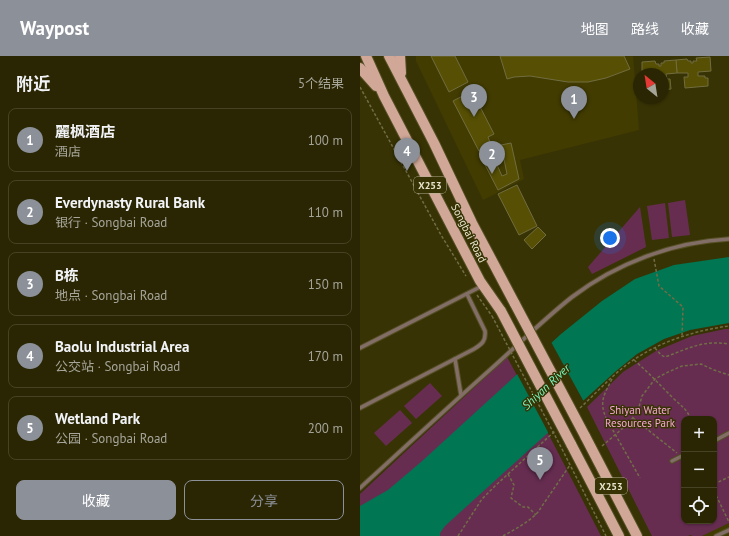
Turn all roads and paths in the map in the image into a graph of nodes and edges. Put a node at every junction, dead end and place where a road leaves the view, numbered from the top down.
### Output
1 (366, 56) edge
2 (389, 56) edge
3 (400, 56) edge
4 (360, 68) edge
5 (403, 81) junction
6 (360, 88) edge
7 (384, 96) junction
8 (729, 239) edge
9 (653, 254) junction
10 (468, 278) dead end
11 (483, 286) junction
12 (467, 294) junction
13 (478, 296) dead end
14 (496, 314) junction
15 (682, 336) dead end
16 (729, 344) edge
17 (360, 348) edge
18 (655, 348) dead end
19 (455, 359) junction
20 (634, 360) dead end
21 (729, 375) edge
22 (613, 378) dead end
23 (655, 379) junction
24 (461, 395) junction
25 (360, 408) edge
26 (688, 416) edge
27 (633, 418) junction
28 (729, 433) edge
29 (616, 434) junction
30 (717, 439) edge
31 (602, 446) dead end
32 (566, 447) junction
33 (681, 454) edge
34 (681, 457) edge
35 (672, 461) dead end
36 (570, 465) junction
37 (508, 474) dead end
38 (729, 477) edge
39 (640, 478) dead end
40 (717, 483) edge
41 (360, 488) edge
42 (717, 497) edge
43 (536, 515) junction
44 (729, 522) edge
45 (729, 530) edge
46 (503, 536) edge
47 (606, 536) edge
48 (619, 536) edge
49 (637, 536) edge
50 (716, 536) edge

1 - 7 main road, Songbai Road / X253
2 - 5 main road, Songbai Road / X253
3 - 5 main road
4 - 7 main road
5 - 49 main road, Songbai Road / X253, bridge
6 - 10 path
7 - 11 main road, Songbai Road / X253
8 - 9 lane
9 - 15 path
9 - 24 lane
11 - 12 lane
11 - 14 main road, Songbai Road / X253
12 - 17 lane
12 - 19 lane
13 - 14 path
14 - 32 main road, X253, bridge
14 - 32 path, bridge
16 - 18 path
19 - 24 lane
19 - 25 lane
20 - 23 path
21 - 23 path
22 - 29 path
23 - 26 path
23 - 27 path
24 - 41 lane
27 - 29 path
27 - 33 path
28 - 30 lane
29 - 31 path
29 - 39 path
32 - 36 path
32 - 48 main road, X253
34 - 35 lane
36 - 43 path
36 - 47 path
37 - 43 path
38 - 40 path
42 - 44 path
43 - 46 path
45 - 50 lane

